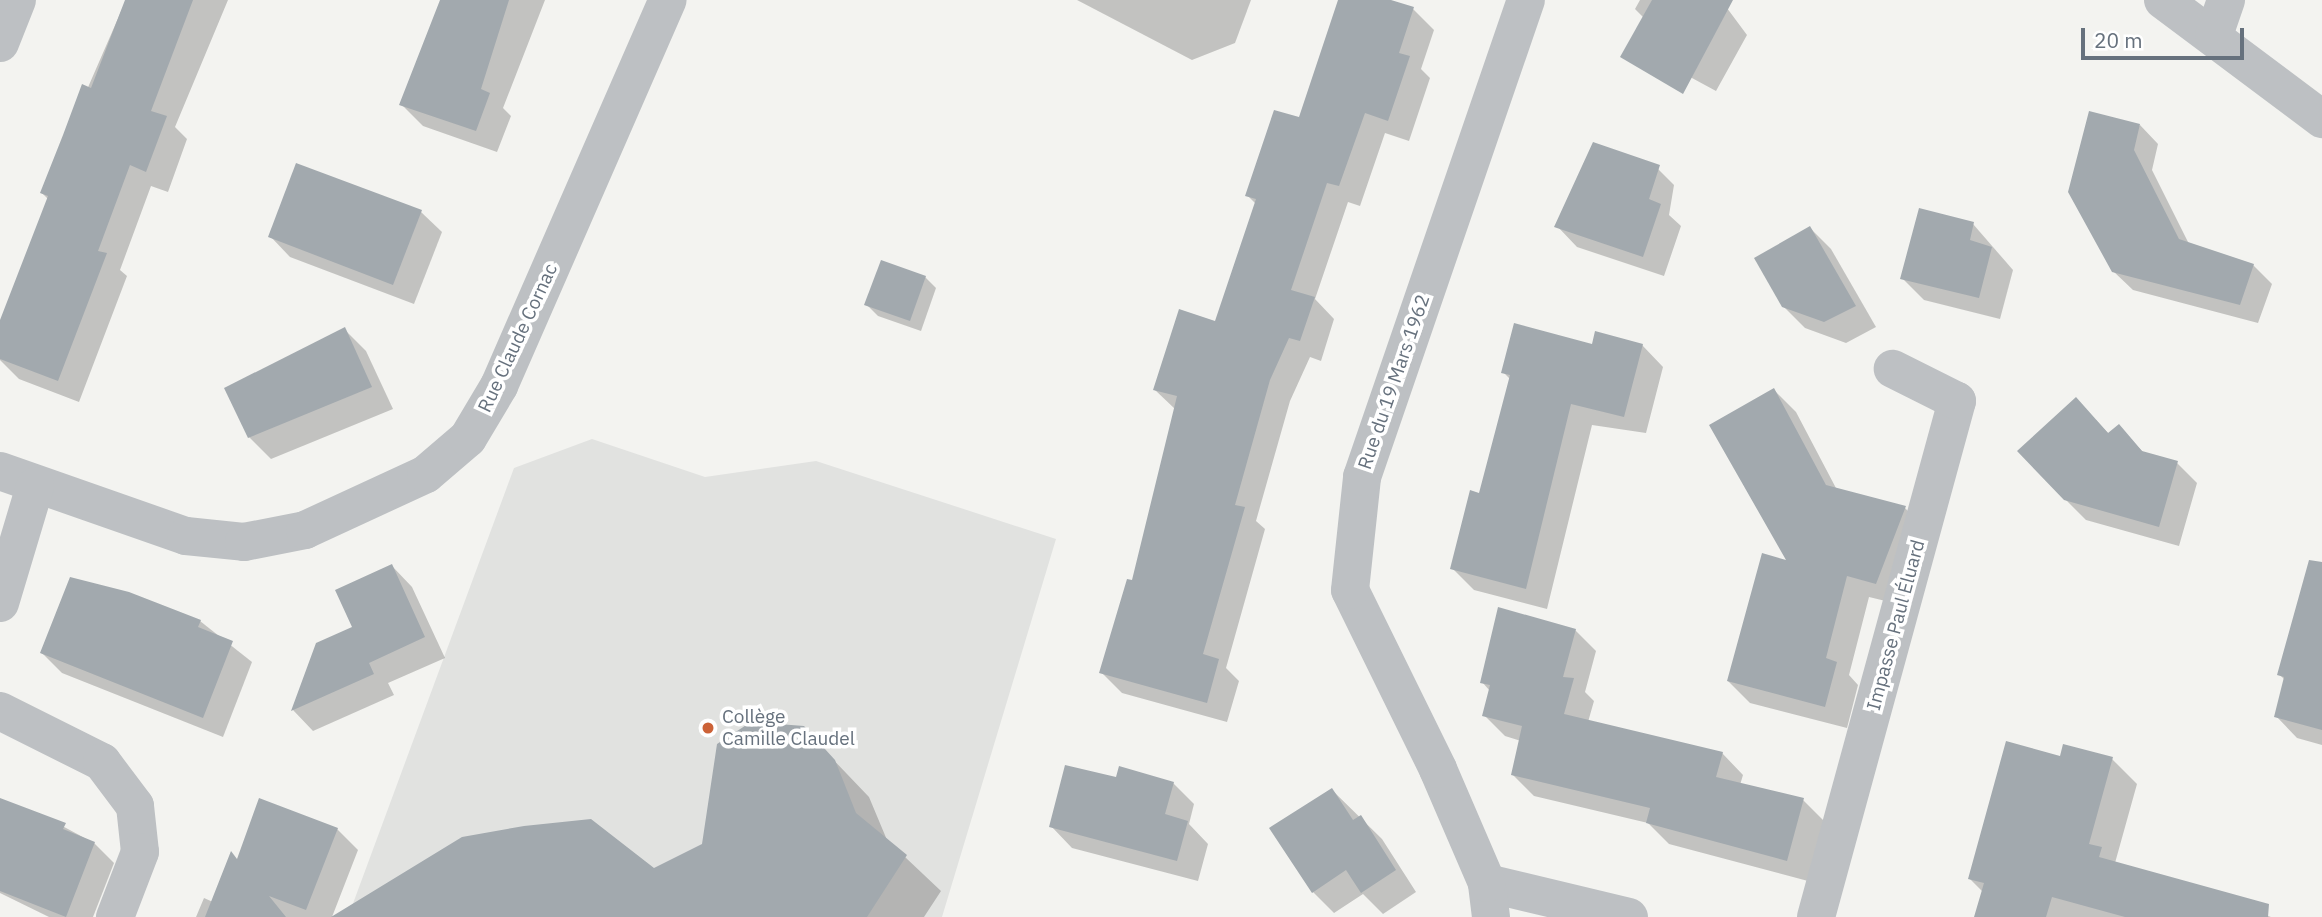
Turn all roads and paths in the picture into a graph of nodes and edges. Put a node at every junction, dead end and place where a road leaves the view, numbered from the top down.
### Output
1 (17, 0) edge
2 (668, 0) edge
3 (1526, 0) edge
4 (2163, 0) edge
5 (2220, 18) edge
6 (0, 43) edge
7 (2322, 119) edge
8 (1894, 369) dead end
9 (0, 471) edge
10 (35, 486) junction
11 (0, 603) edge
12 (0, 711) edge
13 (1489, 900) edge
14 (115, 917) edge
15 (1629, 917) edge
16 (1816, 917) edge

1 - 6 street
2 - 10 street, Rue Claude Cornac
3 - 13 street, Rue du 19 Mars 1962
4 - 5 street
5 - 7 street
8 - 16 street, Impasse Paul Éluard
9 - 10 street, Rue Claude Cornac
10 - 11 street
12 - 14 street
13 - 15 street

